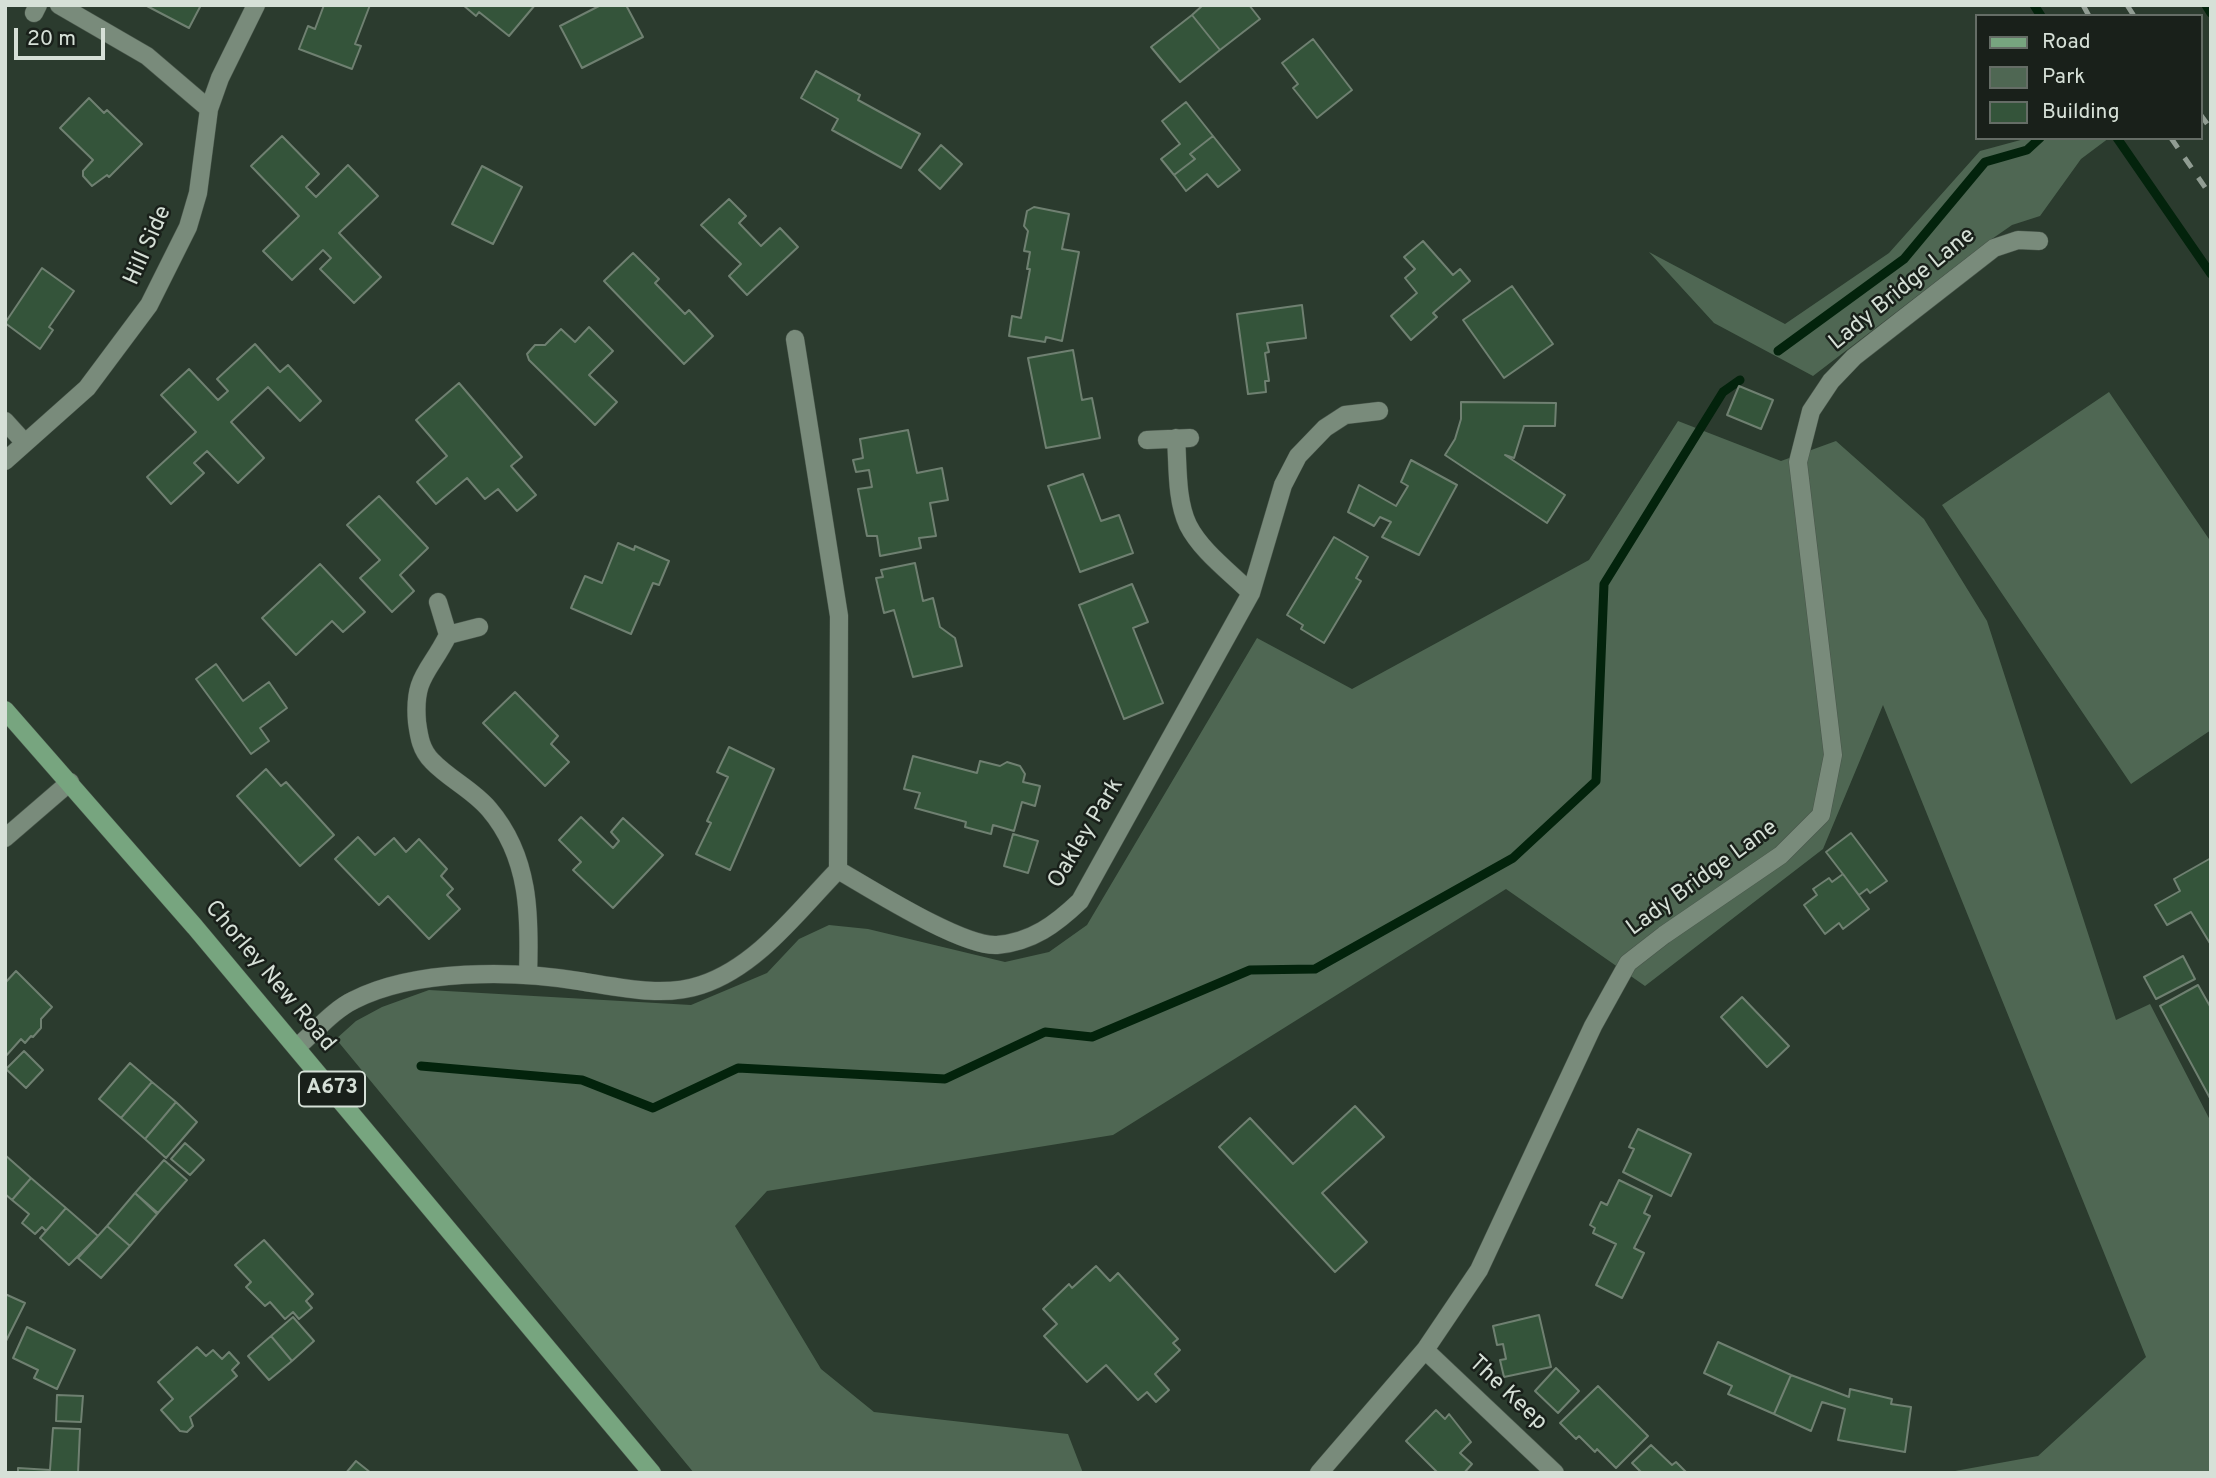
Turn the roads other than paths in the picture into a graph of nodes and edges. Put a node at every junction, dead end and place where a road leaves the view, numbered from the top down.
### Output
1 (59, 5) edge
2 (256, 5) edge
3 (209, 109) junction
4 (2039, 241) dead end
5 (795, 339) dead end
6 (1379, 411) dead end
7 (5, 421) edge
8 (1147, 440) dead end
9 (25, 443) junction
10 (5, 461) edge
11 (1251, 593) junction
12 (438, 602) dead end
13 (480, 627) dead end
14 (448, 635) junction
15 (5, 710) edge
16 (70, 782) junction
17 (5, 838) edge
18 (838, 870) junction
19 (528, 975) junction
20 (297, 1047) junction
21 (1425, 1350) junction
22 (652, 1473) edge
23 (1319, 1473) edge
24 (1555, 1473) edge

1 - 3 street
2 - 3 street, Hill Side
3 - 9 street, Hill Side
4 - 21 street, Lady Bridge Lane
5 - 18 street
6 - 11 street, Oakley Park
7 - 9 street
8 - 11 street
9 - 10 street, Hill Side
11 - 18 street, Oakley Park
12 - 14 street
13 - 14 street
14 - 19 street
15 - 16 main road, Chorley New Road / A673
16 - 17 street
16 - 20 main road, Chorley New Road / A673
18 - 19 street
19 - 20 street
20 - 22 main road, Chorley New Road / A673
21 - 23 street, Lady Bridge Lane
21 - 24 street, The Keep

